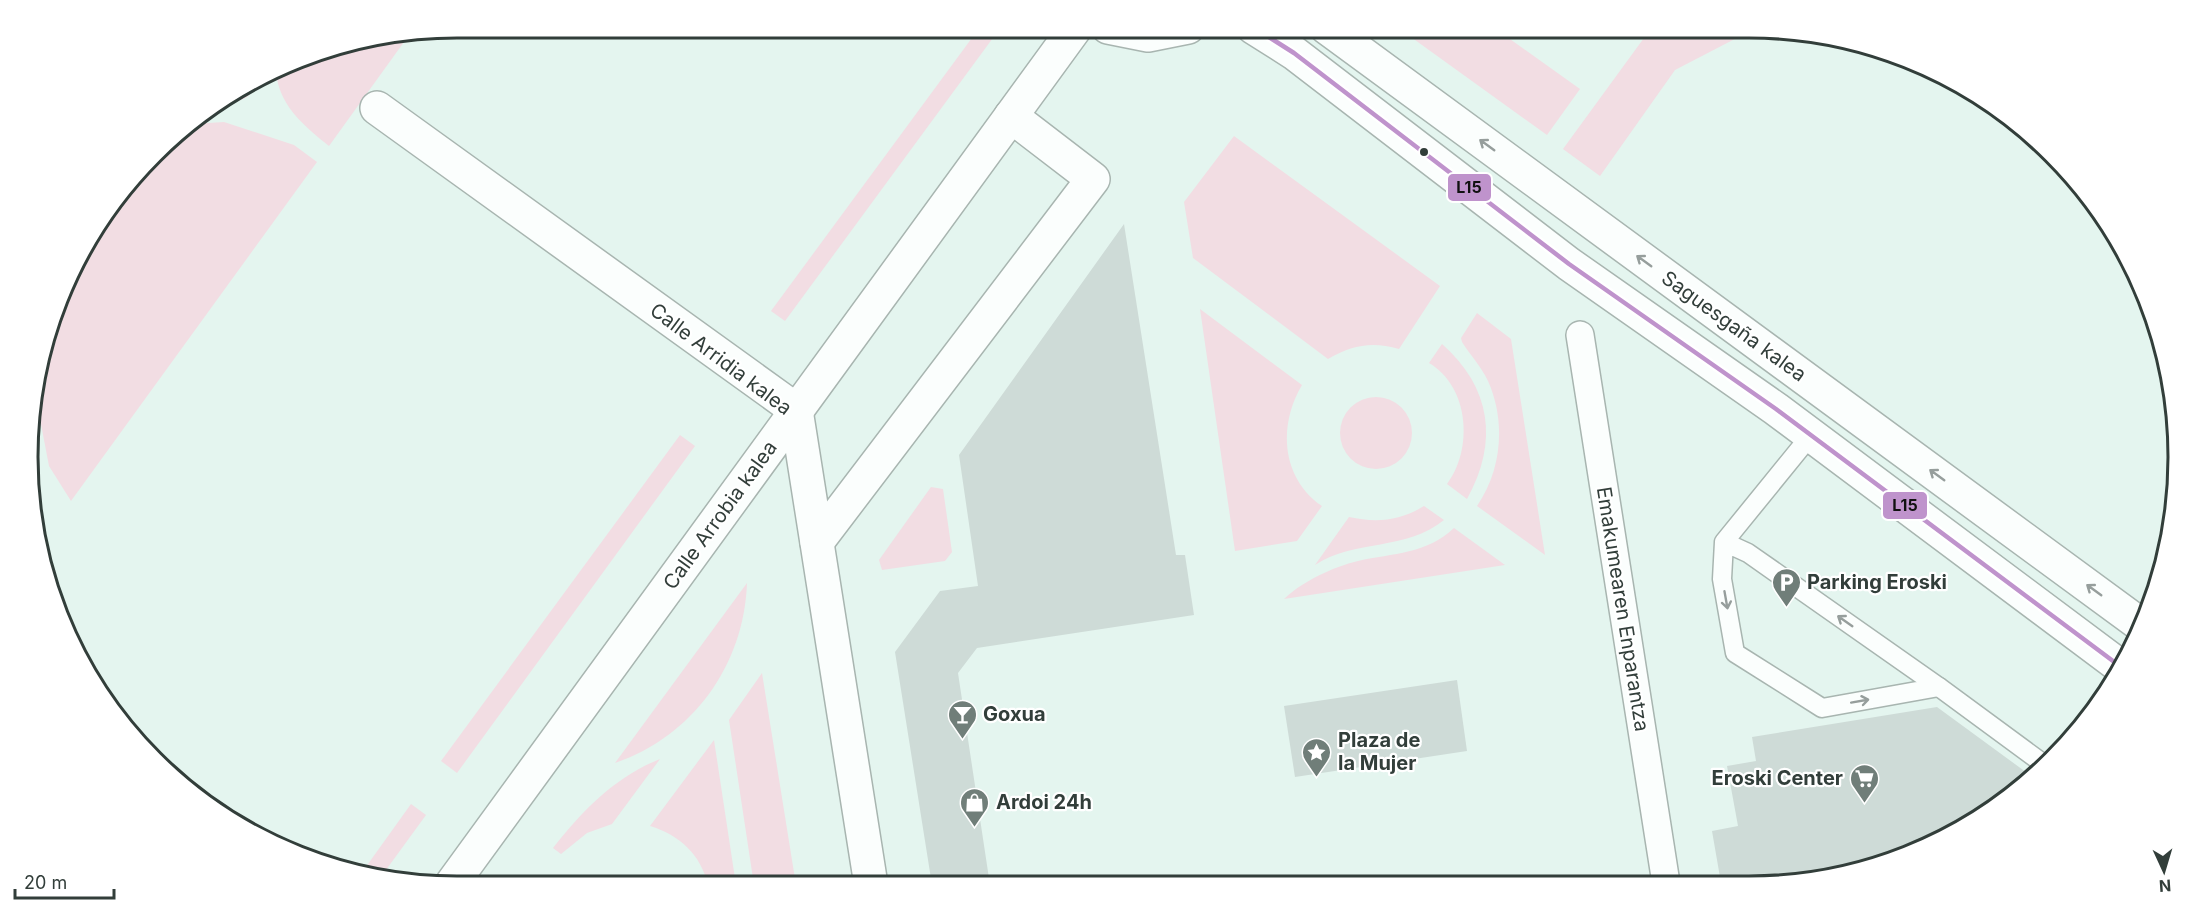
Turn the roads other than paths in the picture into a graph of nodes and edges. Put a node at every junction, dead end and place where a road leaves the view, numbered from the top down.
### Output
1 (1068, 38) edge
2 (1270, 38) edge
3 (1341, 38) edge
4 (377, 108) dead end
5 (1011, 116) junction
6 (1580, 335) dead end
7 (796, 410) junction
8 (1811, 435) junction
9 (817, 542) junction
10 (1724, 542) junction
11 (2135, 621) edge
12 (2114, 662) edge
13 (1939, 687) junction
14 (2038, 760) edge
15 (458, 876) edge
16 (870, 876) edge
17 (1665, 876) edge

1 - 5 street, Calle Arrobia kalea
2 - 8 street
11 -> 3 street, Saguesgaña kalea
4 - 7 street, Calle Arridia kalea
5 - 7 street, Calle Arrobia kalea
5 - 9 street
6 - 17 street, Emakumearen Enparantza
7 - 9 street, Calle Arridia kalea
7 - 15 street, Calle Arrobia kalea
8 - 10 lane
8 - 12 street
9 - 16 street, Calle Arridia kalea
13 -> 10 lane
10 -> 13 lane
13 - 14 lane

